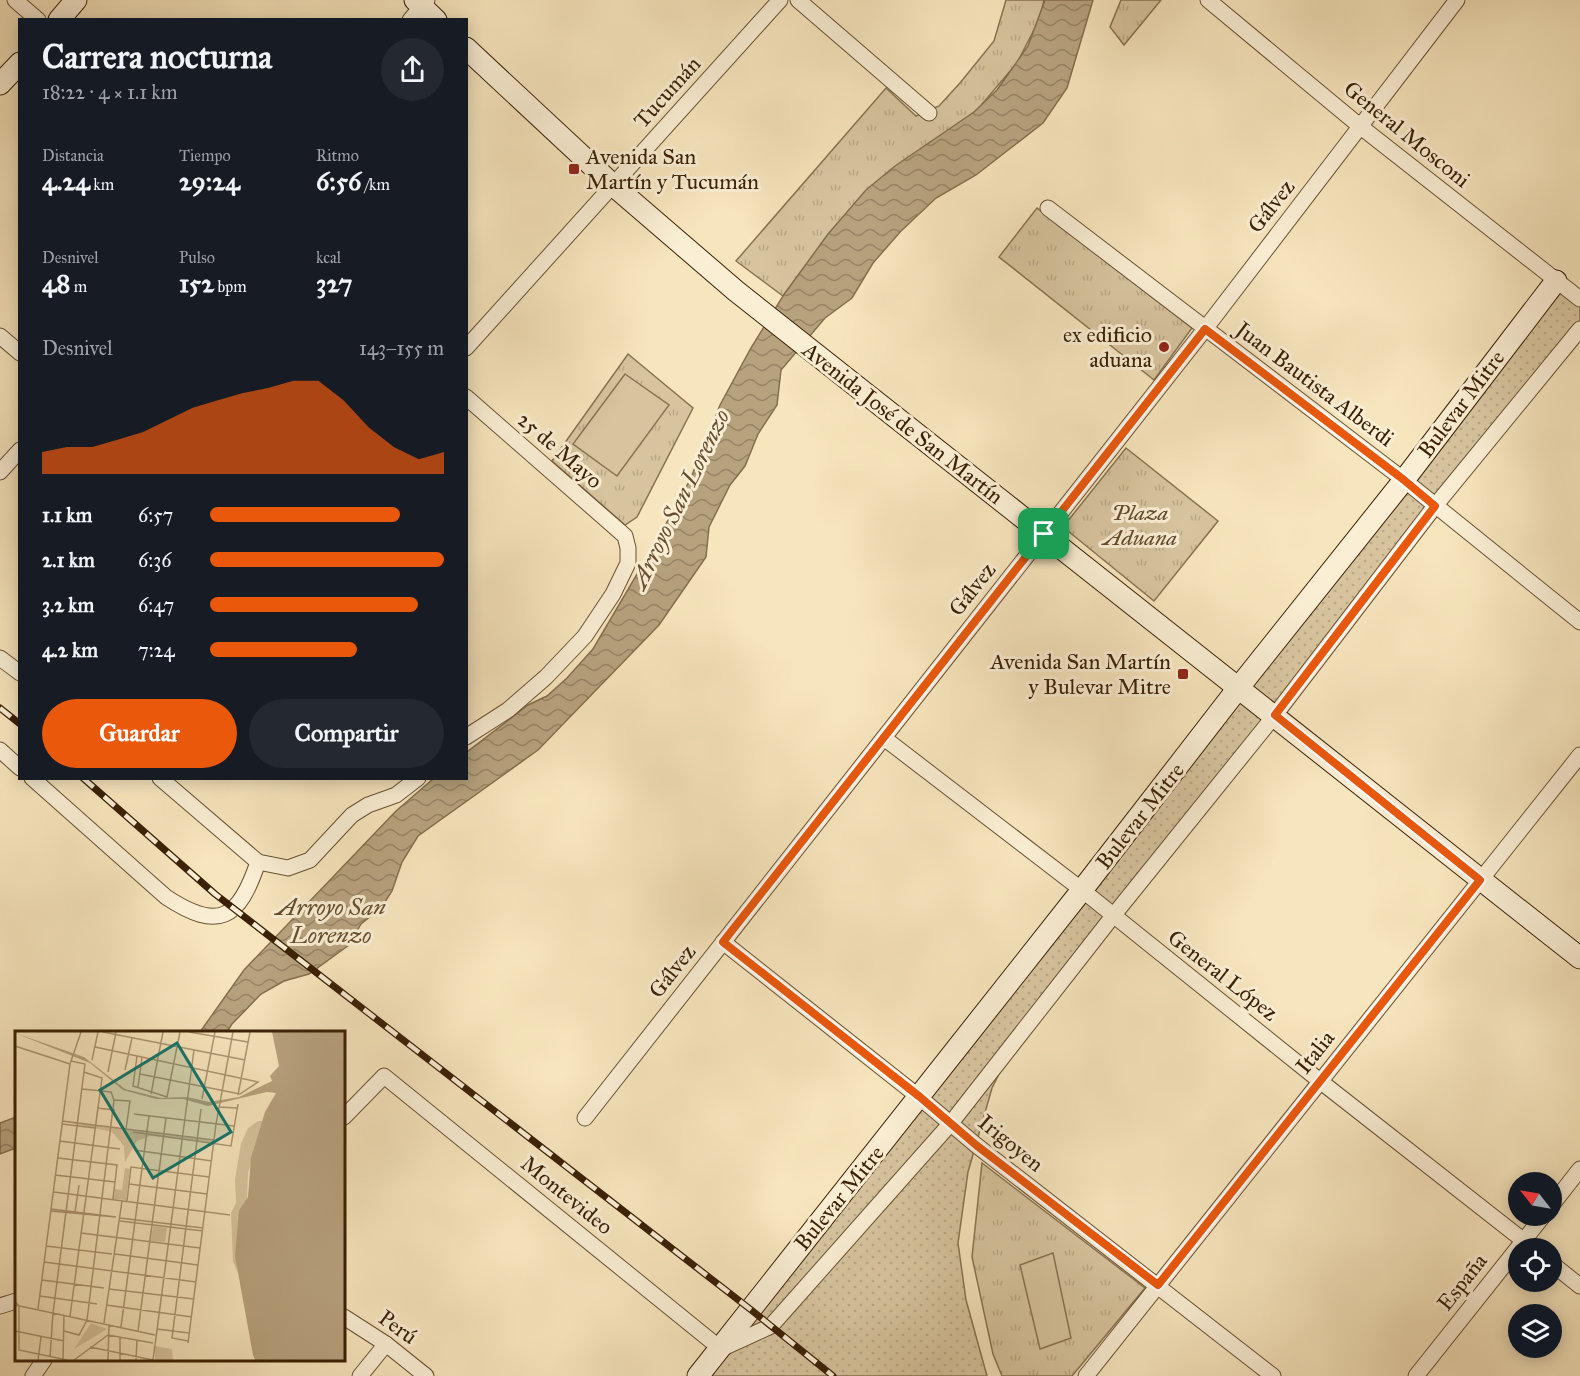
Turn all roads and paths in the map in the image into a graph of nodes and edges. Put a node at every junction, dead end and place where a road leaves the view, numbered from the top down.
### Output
1 (15, 0) edge
2 (76, 0) edge
3 (780, 0) edge
4 (798, 0) edge
5 (1208, 0) edge
6 (1457, 0) edge
7 (36, 18) edge
8 (61, 18) edge
9 (468, 50) edge
10 (18, 65) edge
11 (0, 84) edge
12 (929, 113) dead end
13 (1361, 127) junction
14 (614, 186) junction
15 (1048, 208) dead end
16 (1556, 281) junction
17 (1580, 299) edge
18 (1205, 329) junction
19 (1580, 329) edge
20 (0, 336) edge
21 (468, 346) edge
22 (18, 351) edge
23 (468, 399) edge
24 (18, 452) edge
25 (0, 472) edge
26 (1404, 480) junction
27 (1435, 506) junction
28 (1044, 534) junction
29 (1580, 622) edge
30 (0, 658) edge
31 (18, 672) edge
32 (1239, 687) junction
33 (1275, 715) junction
34 (468, 735) edge
35 (884, 738) junction
36 (0, 750) edge
37 (1580, 755) edge
38 (18, 766) edge
39 (34, 780) edge
40 (162, 780) edge
41 (415, 780) edge
42 (258, 862) junction
43 (1480, 880) junction
44 (1082, 890) junction
45 (1113, 916) junction
46 (723, 942) junction
47 (1580, 958) edge
48 (1320, 1081) junction
49 (920, 1097) junction
50 (345, 1116) edge
51 (585, 1118) dead end
52 (951, 1123) junction
53 (1580, 1169) edge
54 (1562, 1192) edge
55 (1520, 1238) edge
56 (1508, 1268) edge
57 (1562, 1272) edge
58 (1158, 1285) junction
59 (1580, 1286) edge
60 (15, 1301) edge
61 (0, 1306) edge
62 (345, 1318) edge
63 (386, 1344) junction
64 (721, 1349) junction
65 (43, 1361) edge
66 (33, 1376) edge
67 (360, 1376) edge
68 (426, 1376) edge
69 (698, 1376) edge
70 (1086, 1376) edge
71 (1273, 1376) edge
72 (1416, 1376) edge

1 - 7 street
2 - 8 main road
3 - 14 street, Tucumán
4 - 12 street
5 - 13 street, General Mosconi
6 - 13 street, Gálvez
9 - 14 main road, Avenida José de San Martín
10 - 11 main road
13 - 16 street, General Mosconi
13 - 18 street, Gálvez
14 - 21 street, Tucumán
14 - 28 main road, Avenida José de San Martín
15 - 18 street, Juan Bautista Alberdi
16 - 17 street, General Mosconi
16 - 26 main road, Bulevar Mitre
18 - 26 street, Juan Bautista Alberdi
18 - 28 street, Gálvez
19 - 27 street, Bulevar Mitre
20 - 22 street
23 - 34 street, 25 de Mayo
24 - 25 street
26 - 27 street, Juan Bautista Alberdi
26 - 32 main road, Bulevar Mitre
27 - 29 street, Juan Bautista Alberdi
27 - 33 street, Bulevar Mitre
28 - 32 main road, Avenida José de San Martín
28 - 35 street, Gálvez
30 - 31 street
32 - 33 main road, Avenida José de San Martín
32 - 44 main road, Bulevar Mitre
33 - 43 main road, Avenida José de San Martín
33 - 45 street, Bulevar Mitre
35 - 44 street, General López
35 - 46 street, Gálvez
36 - 38 street
37 - 43 street, Italia
39 - 42 street
40 - 42 street
41 - 42 street
43 - 47 main road, Avenida José de San Martín
43 - 48 street, Italia
44 - 45 street, General López
44 - 49 main road, Bulevar Mitre
45 - 48 street, General López
45 - 52 street, Bulevar Mitre
46 - 49 street, Irigoyen
46 - 51 street, Gálvez
48 - 55 street, General López
48 - 58 street, Italia
49 - 52 street, Irigoyen
49 - 64 main road, Bulevar Mitre
50 - 64 street, Montevideo
52 - 58 street, Irigoyen
52 - 64 street, Bulevar Mitre
53 - 54 street
56 - 72 street, España
57 - 59 street
58 - 70 street, Italia
58 - 71 street, Irigoyen
60 - 61 street
62 - 63 street, Perú
63 - 67 street
63 - 68 street, Perú
64 - 69 main road, Bulevar Mitre
65 - 66 street

